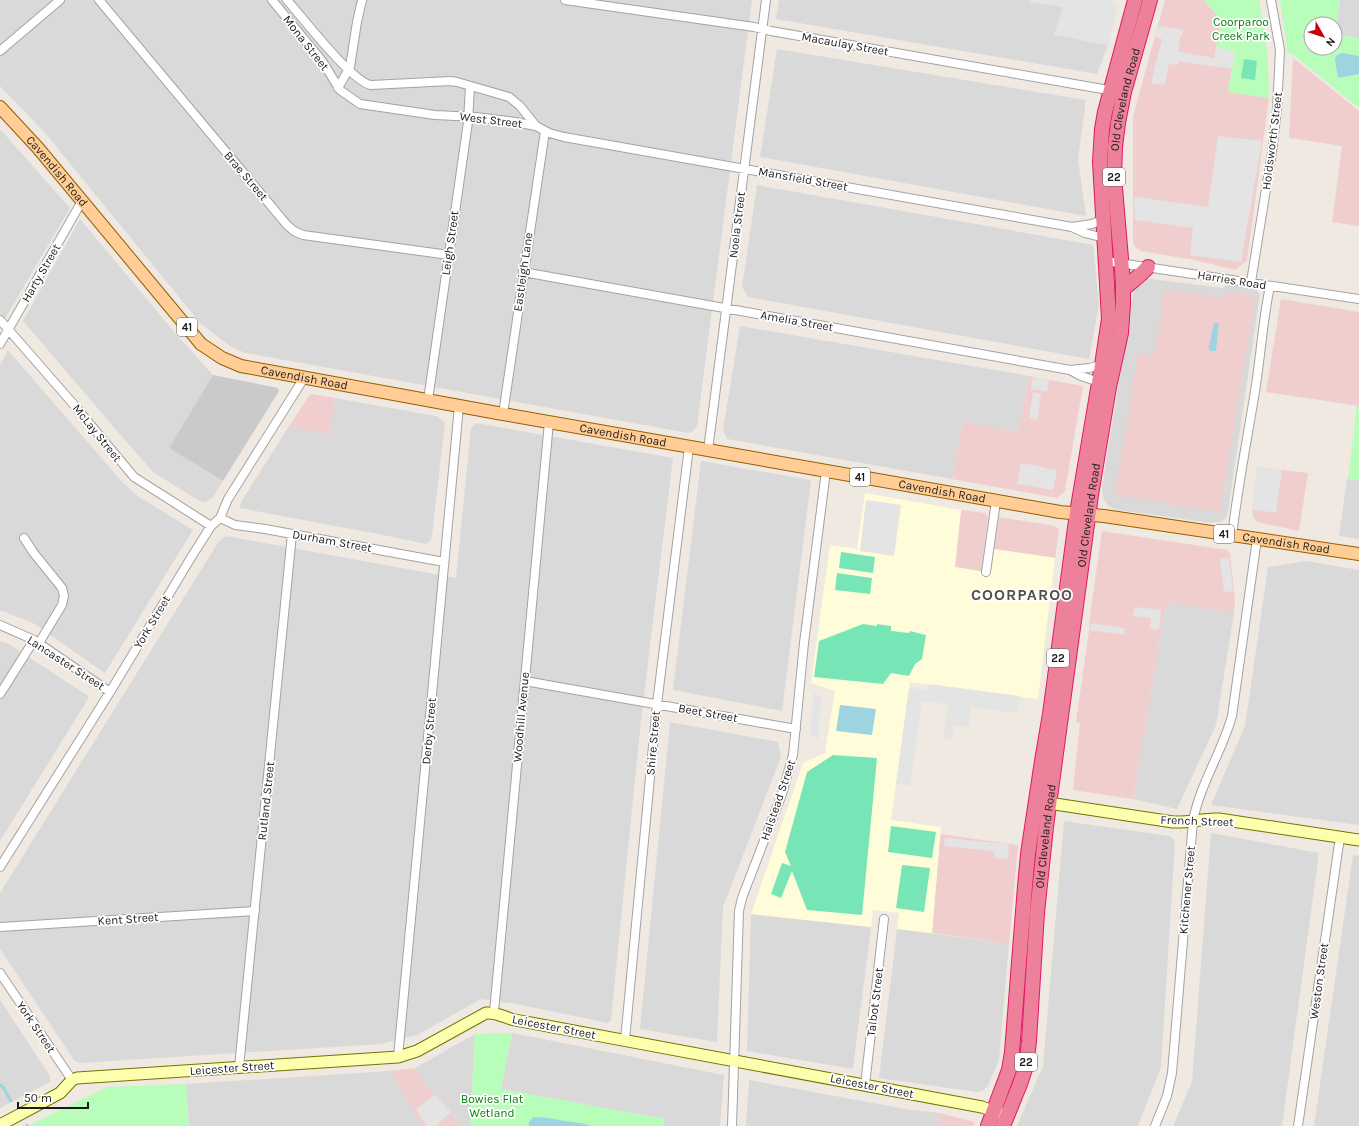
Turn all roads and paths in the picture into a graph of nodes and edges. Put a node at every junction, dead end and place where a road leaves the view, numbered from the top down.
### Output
1 (60, 0) edge
2 (99, 0) edge
3 (272, 0) edge
4 (287, 0) edge
5 (362, 0) edge
6 (565, 0) edge
7 (766, 0) edge
8 (1135, 0) edge
9 (1150, 0) edge
10 (1271, 0) edge
11 (762, 29) junction
12 (0, 51) edge
13 (348, 70) junction
14 (470, 86) junction
15 (338, 88) junction
16 (1118, 91) junction
17 (0, 107) edge
18 (468, 116) junction
19 (536, 126) junction
20 (545, 131) junction
21 (744, 169) junction
22 (82, 201) junction
23 (1102, 220) junction
24 (1072, 227) junction
25 (1104, 238) junction
26 (449, 255) junction
27 (1106, 261) junction
28 (1121, 263) junction
29 (1148, 268) junction
30 (523, 272) junction
31 (1251, 282) junction
32 (1270, 286) junction
33 (1123, 289) junction
34 (1359, 299) edge
35 (726, 308) junction
36 (0, 320) edge
37 (9, 329) junction
38 (0, 344) edge
39 (1102, 365) junction
40 (1070, 370) junction
41 (304, 378) junction
42 (1099, 382) junction
43 (428, 400) junction
44 (459, 406) junction
45 (503, 414) junction
46 (549, 422) junction
47 (689, 447) junction
48 (708, 450) junction
49 (826, 471) junction
50 (996, 501) junction
51 (1082, 514) junction
52 (220, 518) junction
53 (211, 526) junction
54 (292, 534) junction
55 (1232, 536) junction
56 (24, 538) dead end
57 (1257, 539) junction
58 (1359, 554) edge
59 (444, 562) junction
60 (986, 572) dead end
61 (0, 625) edge
62 (36, 642) junction
63 (525, 681) junction
64 (110, 692) junction
65 (0, 694) edge
66 (657, 704) junction
67 (796, 729) junction
68 (1042, 802) junction
69 (1193, 821) junction
70 (1340, 837) junction
71 (1359, 840) edge
72 (0, 867) edge
73 (255, 911) junction
74 (884, 919) dead end
75 (0, 927) edge
76 (0, 973) edge
77 (494, 1012) junction
78 (625, 1040) junction
79 (398, 1057) junction
80 (734, 1061) junction
81 (239, 1067) junction
82 (72, 1080) junction
83 (865, 1085) junction
84 (993, 1112) junction
85 (1005, 1122) edge
86 (0, 1125) edge
87 (732, 1126) edge
88 (988, 1126) edge
89 (1155, 1126) edge
90 (1298, 1126) edge

1 - 12 street
2 - 26 street, Brae Street
3 - 15 street, Mona Street
4 - 13 street, Mona Street
5 - 13 street
6 - 11 street, Macaulay Street
7 - 11 street, Noela Street
8 - 16 highway, Old Cleveland Road / 22
9 - 16 highway, Old Cleveland Road / 22
10 - 31 street, Holdsworth Street
11 - 16 street, Macaulay Street
11 - 21 street, Noela Street
13 - 14 street, West Street
13 - 15 street
14 - 18 street, Leigh Street
14 - 19 street, West Street
15 - 18 street, West Street
16 - 23 highway, Old Cleveland Road / 22
16 - 28 highway, Old Cleveland Road / 22
17 - 22 main road, Cavendish Road / 41
18 - 19 street, West Street
18 - 26 street, Leigh Street
19 - 20 street, Mansfield Street
20 - 21 street, Mansfield Street
20 - 30 street, Eastleigh Lane
21 - 24 street, Mansfield Street
21 - 35 street, Noela Street
22 - 37 street, Harty Street
22 - 41 main road, Cavendish Road / 41
23 - 24 street, Mansfield Street
23 - 25 highway, Old Cleveland Road / 22
24 - 25 street, Mansfield Street
25 - 27 highway, Old Cleveland Road / 22
26 - 43 street, Leigh Street
27 - 28 street, Harries Road
27 - 39 highway, Old Cleveland Road / 22
28 - 29 street, Harries Road
28 - 33 highway, Old Cleveland Road / 22
29 - 31 street, Harries Road
29 - 33 highway
30 - 35 street, Amelia Street
30 - 45 street, Eastleigh Lane
31 - 32 street, Harries Road
32 - 34 street, Harries Road
32 - 55 street
33 - 51 highway, Old Cleveland Road / 22
35 - 40 street, Amelia Street
35 - 48 street, Noela Street
36 - 37 street, McLay Street
37 - 38 street, Harty Street
37 - 53 street, McLay Street
39 - 40 street, Amelia Street
39 - 42 highway, Old Cleveland Road / 22
40 - 42 street, Amelia Street
41 - 43 main road, Cavendish Road / 41
41 - 52 street, York Street
42 - 51 highway, Old Cleveland Road / 22
43 - 44 main road, Cavendish Road / 41
44 - 45 main road, Cavendish Road / 41
44 - 59 street, Derby Street
45 - 46 main road, Cavendish Road / 41
46 - 47 main road, Cavendish Road / 41
46 - 63 street, Woodhill Avenue
47 - 48 main road, Cavendish Road / 41
47 - 66 street, Shire Street
48 - 49 main road, Cavendish Road / 41
49 - 50 main road, Cavendish Road / 41
49 - 67 street, Halstead Street
50 - 51 main road, Cavendish Road / 41
50 - 60 street
51 - 55 main road, Cavendish Road / 41
51 - 68 highway, Old Cleveland Road / 22
52 - 53 street, York Street
52 - 54 street, Durham Street
53 - 64 street, York Street
54 - 59 street, Durham Street
54 - 73 street, Rutland Street
55 - 57 main road, Cavendish Road / 41
56 - 62 street
57 - 58 main road, Cavendish Road / 41
57 - 69 street, Kitchener Street
59 - 79 street, Derby Street
61 - 62 street, Lancaster Street
62 - 64 street, Lancaster Street
62 - 65 street
63 - 66 street, Beet Street
63 - 77 street, Woodhill Avenue
64 - 72 street, York Street
66 - 67 street, Beet Street
66 - 78 street, Shire Street
67 - 80 street, Halstead Street
68 - 69 street, French Street
68 - 84 highway, Old Cleveland Road / 22
68 - 85 highway, Old Cleveland Road / 22
69 - 70 street, French Street
69 - 89 street, Kitchener Street
70 - 71 street, French Street
70 - 90 street, Weston Street
73 - 75 street, Kent Street
73 - 81 street, Rutland Street
74 - 83 street, Talbot Street
76 - 82 street, York Street
77 - 78 street, Leicester Street
77 - 79 street, Leicester Street
78 - 80 street, Leicester Street
79 - 81 street, Leicester Street
80 - 83 street, Leicester Street
80 - 87 street, Halstead Street
81 - 82 street, Leicester Street
82 - 86 street
83 - 84 street, Leicester Street
84 - 85 street, Leicester Street
84 - 88 highway, Old Cleveland Road / 22

